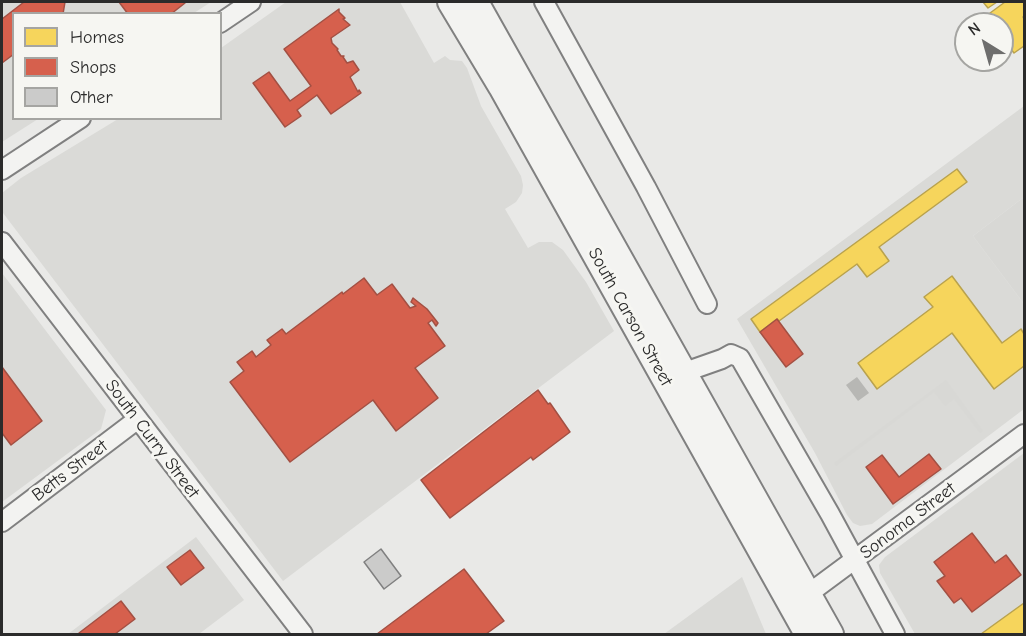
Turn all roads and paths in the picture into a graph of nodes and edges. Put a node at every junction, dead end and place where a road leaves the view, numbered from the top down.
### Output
1 (250, 2) edge
2 (450, 2) edge
3 (476, 2) edge
4 (544, 2) edge
5 (222, 22) edge
6 (78, 120) edge
7 (2, 170) edge
8 (2, 242) edge
9 (707, 304) dead end
10 (674, 374) junction
11 (138, 419) junction
12 (1024, 434) edge
13 (2, 522) edge
14 (855, 561) junction
15 (800, 601) junction
16 (303, 634) edge
17 (807, 634) edge
18 (831, 634) edge
19 (895, 634) edge

1 - 5 street
2 - 10 main road, South Carson Street
3 - 10 main road, South Carson Street
4 - 9 street
6 - 7 street
8 - 11 street, South Curry Street
10 - 14 street
10 - 15 main road, South Carson Street
11 - 13 street, Betts Street
11 - 16 street, South Curry Street
12 - 14 street, Sonoma Street
14 - 15 street, Sonoma Street
14 - 19 street
15 - 17 main road, South Carson Street
15 - 18 main road, South Carson Street

